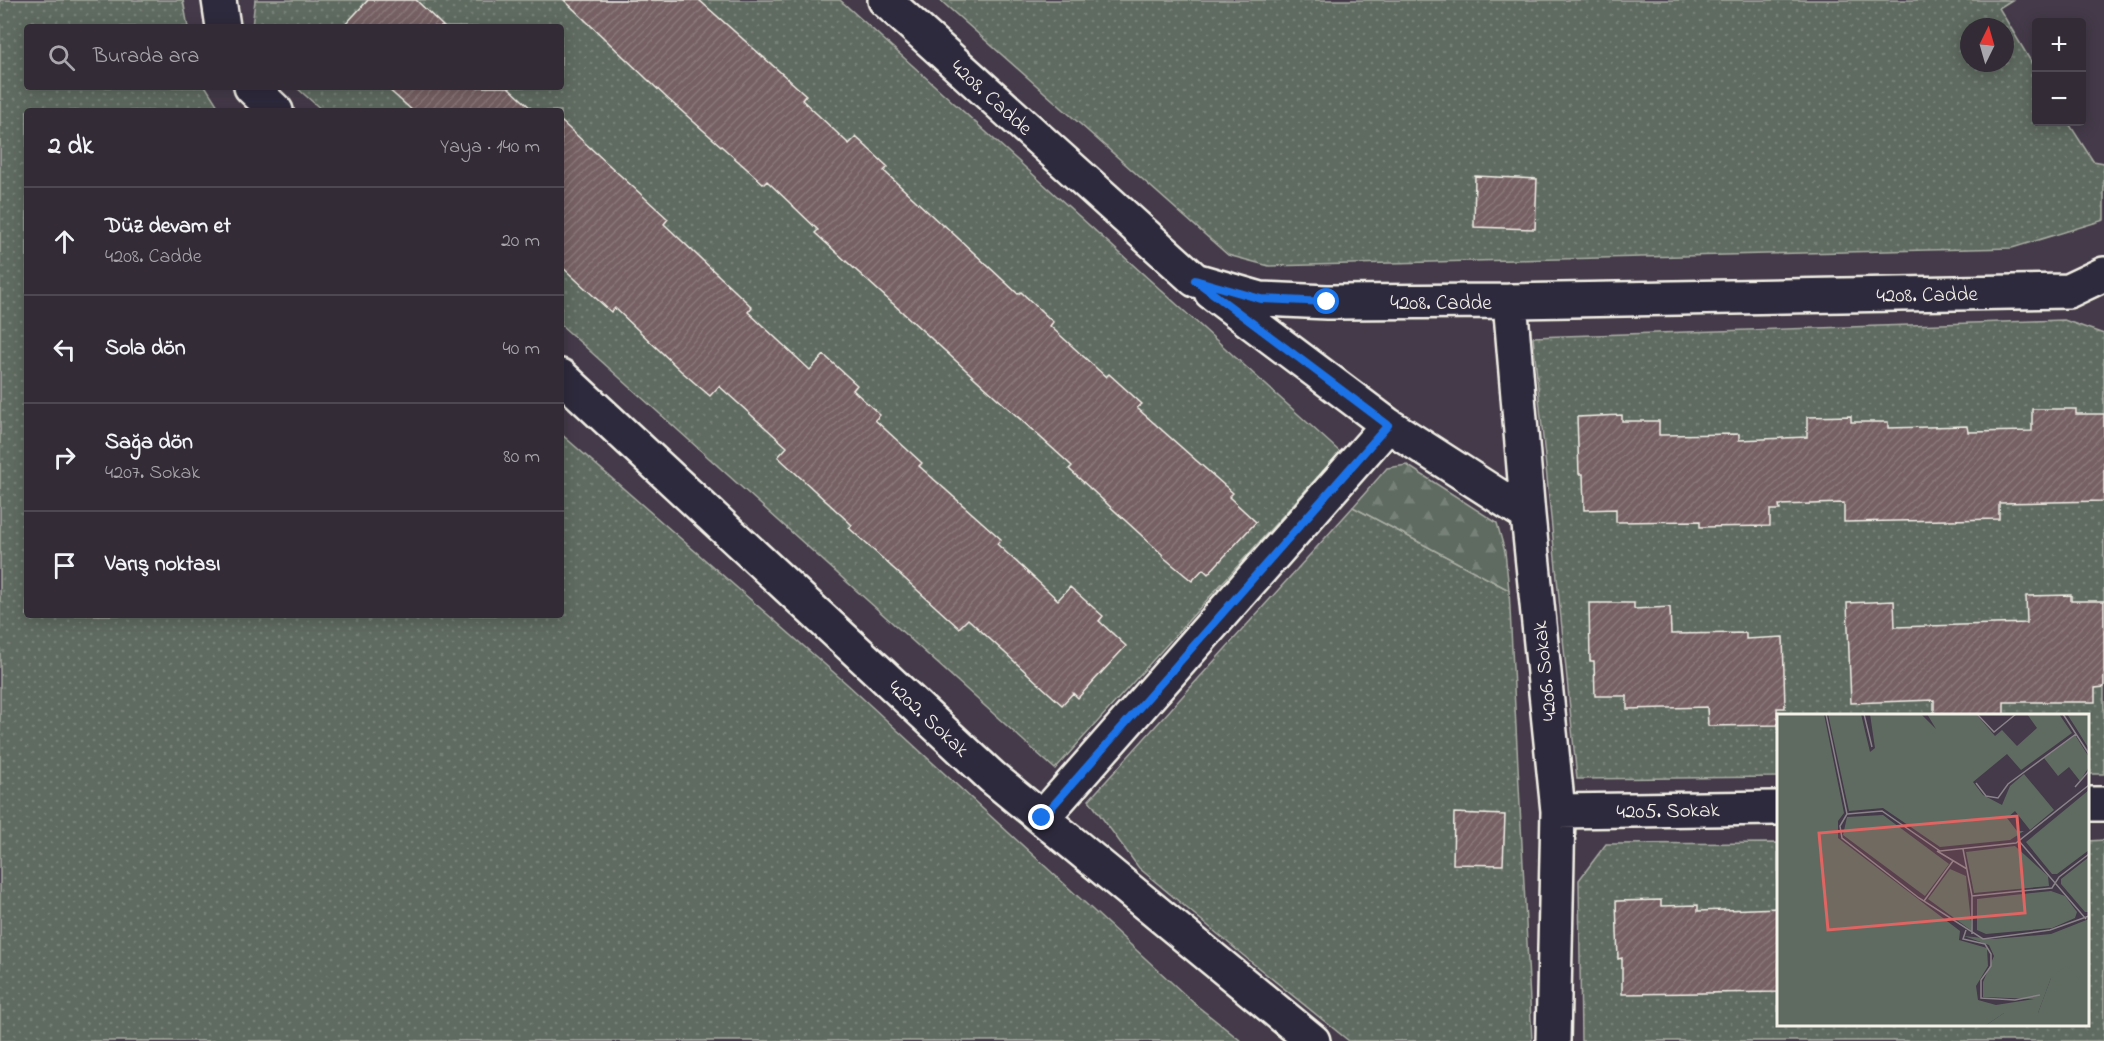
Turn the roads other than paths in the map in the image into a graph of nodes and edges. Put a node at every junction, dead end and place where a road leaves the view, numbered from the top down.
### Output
1 (219, 0) edge
2 (885, 0) edge
3 (223, 24) edge
4 (254, 90) edge
5 (273, 108) edge
6 (2104, 274) edge
7 (1195, 280) junction
8 (1510, 301) junction
9 (564, 379) edge
10 (1388, 425) junction
11 (1528, 515) junction
12 (1777, 808) edge
13 (1558, 811) junction
14 (1042, 818) junction
15 (1313, 1041) edge
16 (1553, 1041) edge

1 - 3 street
2 - 7 street, 4208. Cadde
4 - 5 street
6 - 8 street, 4208. Cadde
7 - 8 street, 4208. Cadde
7 - 10 street
8 - 11 street, 4206. Sokak
9 - 14 street, 4202. Sokak
10 - 11 street
10 - 14 street
11 - 13 street, 4206. Sokak
12 - 13 street, 4205. Sokak
13 - 16 street, 4206. Sokak
14 - 15 street, 4202. Sokak

